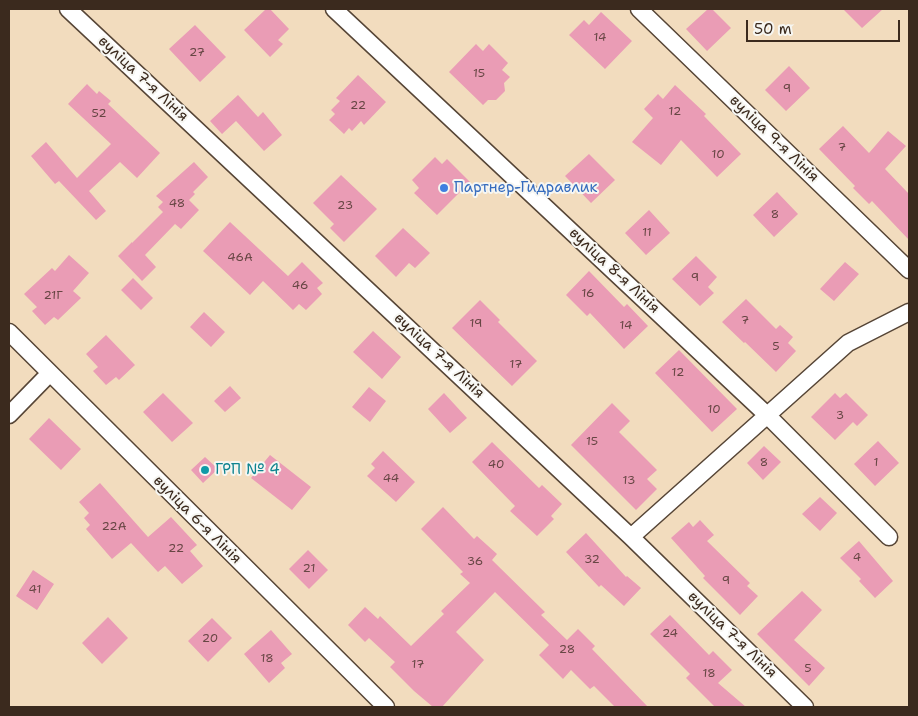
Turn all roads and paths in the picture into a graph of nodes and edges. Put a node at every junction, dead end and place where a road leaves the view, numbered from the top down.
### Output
1 (68, 9) edge
2 (334, 9) edge
3 (639, 9) edge
4 (909, 270) edge
5 (909, 312) edge
6 (9, 332) edge
7 (50, 373) junction
8 (9, 416) edge
9 (768, 416) junction
10 (631, 537) junction
11 (889, 537) dead end
12 (386, 707) edge
13 (805, 707) edge

1 - 10 street, вуліца 7-я Лінія
2 - 9 street, вуліца 8-я Лінія
3 - 4 street, вуліца 9-я Лінія
5 - 9 street
6 - 7 street, вуліца 6-я Лінія
7 - 8 street
7 - 12 street, вуліца 6-я Лінія
9 - 10 street
9 - 11 street, вуліца 8-я Лінія
10 - 13 street, вуліца 7-я Лінія

